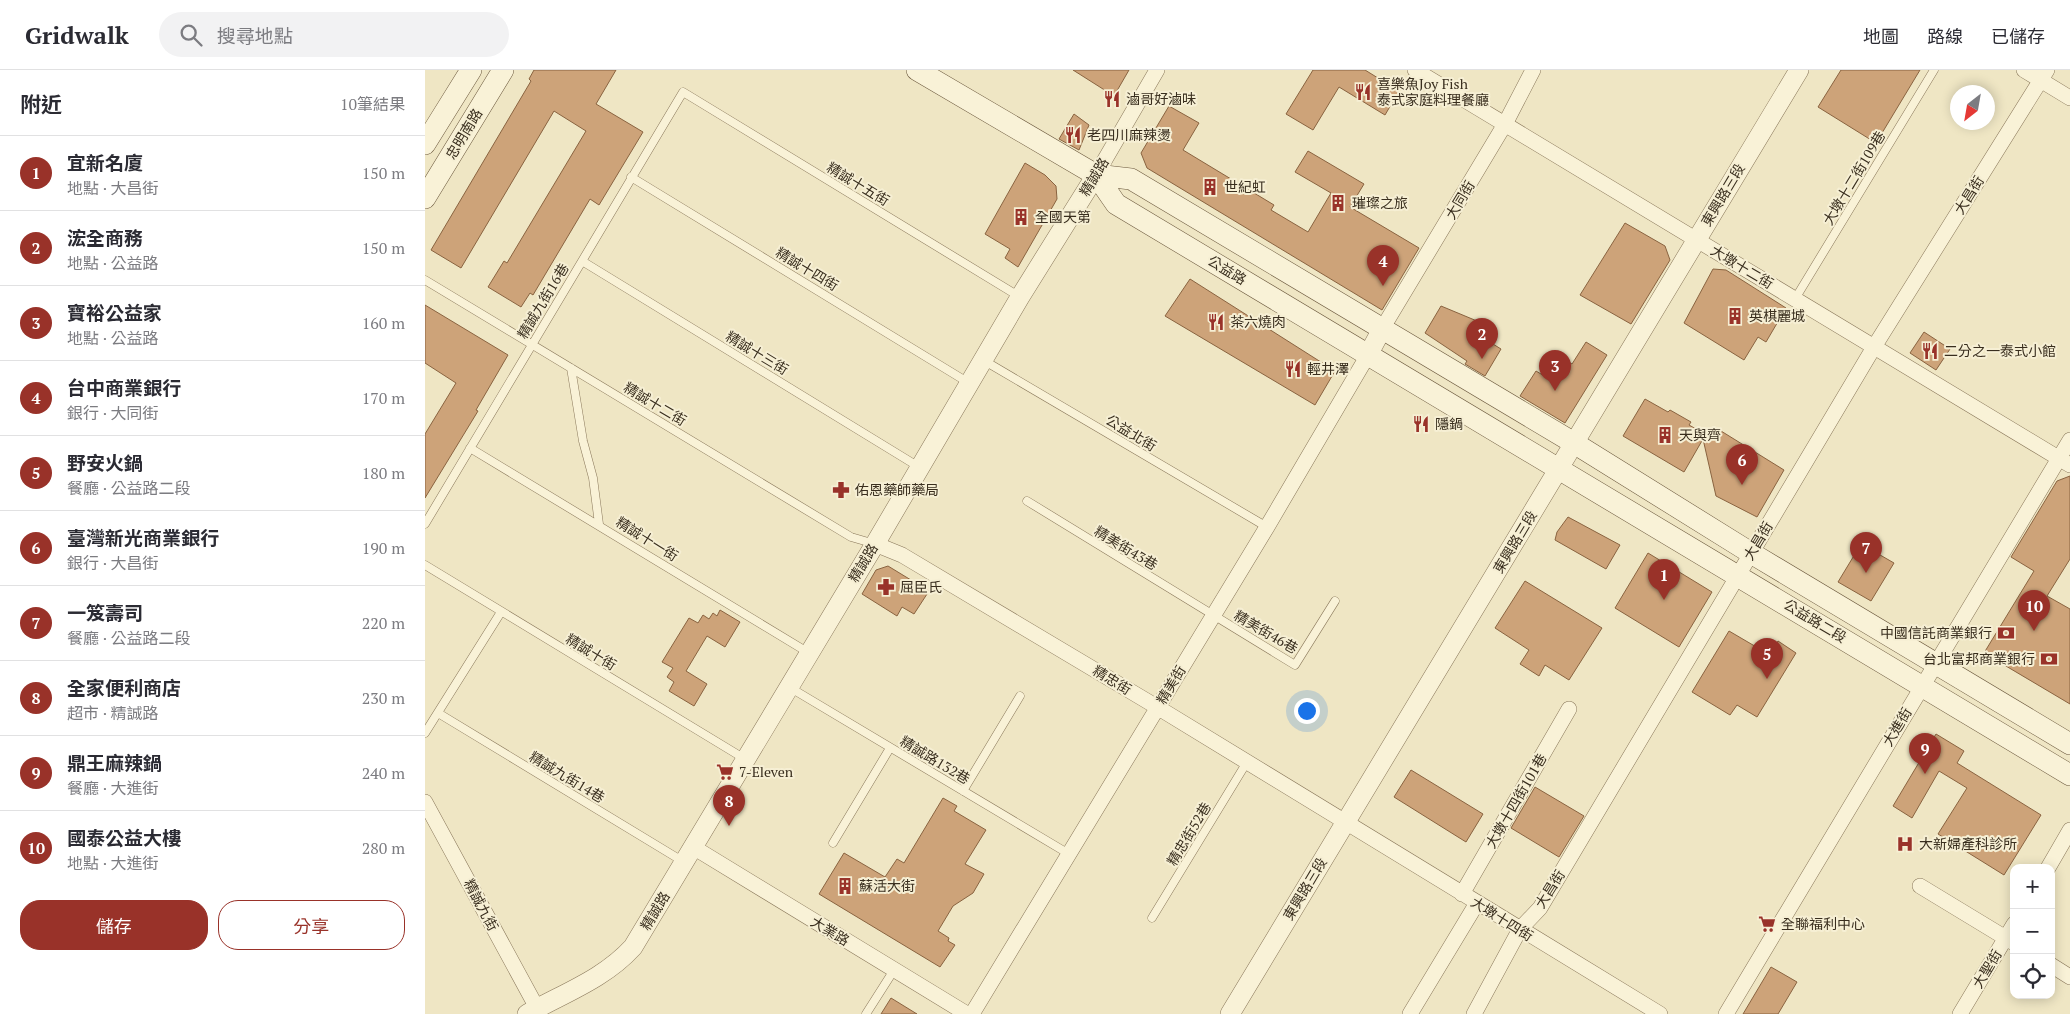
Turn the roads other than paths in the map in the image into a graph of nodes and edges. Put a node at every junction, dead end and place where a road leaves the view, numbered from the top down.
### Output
1 (471, 70) edge
2 (503, 70) edge
3 (917, 70) edge
4 (1157, 70) edge
5 (1415, 70) edge
6 (1533, 70) edge
7 (1799, 70) edge
8 (1934, 70) edge
9 (2024, 70) edge
10 (2043, 75) edge
11 (683, 92) joint
12 (2070, 98) edge
13 (1505, 124) junction
14 (425, 144) edge
15 (1096, 175) junction
16 (631, 177) junction
17 (425, 198) edge
18 (1697, 240) junction
19 (582, 260) junction
20 (425, 280) edge
21 (1020, 297) junction
22 (1795, 299) junction
23 (1382, 329) junction
24 (532, 345) junction
25 (1874, 347) junction
26 (1368, 355) junction
27 (983, 360) junction
28 (571, 368) junction
29 (969, 383) junction
30 (2070, 440) edge
31 (1574, 443) junction
32 (470, 448) junction
33 (2064, 461) edge
34 (919, 467) junction
35 (1559, 468) junction
36 (1027, 501) dead end
37 (425, 524) edge
38 (599, 524) junction
39 (1267, 527) junction
40 (875, 544) junction
41 (1751, 553) junction
42 (425, 565) edge
43 (1738, 575) junction
44 (1335, 601) dead end
45 (501, 612) junction
46 (1213, 615) junction
47 (809, 653) junction
48 (1935, 663) junction
49 (1922, 685) junction
50 (789, 687) junction
51 (1020, 696) dead end
52 (1157, 707) junction
53 (1569, 709) dead end
54 (438, 713) junction
55 (425, 733) edge
56 (2070, 744) edge
57 (890, 748) junction
58 (745, 759) junction
59 (1247, 762) junction
60 (2070, 774) edge
61 (963, 791) junction
62 (425, 802) edge
63 (1345, 823) junction
64 (2070, 830) edge
65 (833, 843) dead end
66 (1069, 854) junction
67 (688, 855) junction
68 (2049, 864) edge
69 (1920, 886) dead end
70 (1462, 894) junction
71 (1477, 903) junction
72 (1152, 918) dead end
73 (1520, 929) junction
74 (2010, 940) edge
75 (2055, 968) edge
76 (894, 970) junction
77 (2070, 977) edge
78 (532, 1011) edge
79 (866, 1014) edge
80 (967, 1014) edge
81 (972, 1014) edge
82 (1230, 1014) edge
83 (1410, 1014) edge
84 (1474, 1014) edge
85 (1660, 1014) edge
86 (1726, 1014) edge
87 (1960, 1014) edge

1 - 14 main road, 忠明南路
2 - 17 main road, 忠明南路
3 - 15 main road, 公益路
4 - 15 street, 精誠路
5 - 13 street, 大墩十二街
6 - 13 street, 大同街
7 - 18 street, 東興路三段
8 - 22 lane, 大墩十二街109巷
9 - 10 street
10 - 12 street
10 - 25 street, 大昌街
11 - 16 lane, 精誠九街16巷
11 - 21 lane, 精誠十五街
13 - 18 street, 大墩十二街
13 - 23 street, 大同街
15 - 21 street, 精誠路
15 - 23 main road, 公益路
15 - 26 main road, 公益路
16 - 19 lane, 精誠九街16巷
16 - 29 lane, 精誠十四街
18 - 22 street, 大墩十二街
18 - 31 street, 東興路三段
19 - 24 lane, 精誠九街16巷
19 - 34 lane, 精誠十三街
20 - 24 lane, 精誠十二街
21 - 27 street, 精誠路
22 - 25 street, 大墩十二街
23 - 26 street
23 - 31 main road, 公益路
24 - 28 lane, 精誠十二街
24 - 32 lane, 精誠九街16巷
25 - 33 street, 大墩十二街
25 - 41 street, 大昌街
26 - 35 main road, 公益路
26 - 39 street, 精美街
27 - 29 street, 精誠路
27 - 39 lane, 公益北街
28 - 38 lane
28 - 40 lane, 精誠十二街
29 - 34 street, 精誠路
30 - 33 street, 大進街
31 - 35 street, 東興路三段
31 - 41 main road, 公益路二段
32 - 37 lane, 精誠九街16巷
32 - 38 lane, 精誠十一街
33 - 48 street, 大進街
34 - 40 street, 精誠路
35 - 43 main road, 公益路二段
35 - 63 street, 東興路三段
36 - 46 lane, 精美街43巷
38 - 47 lane, 精誠十一街
39 - 46 street, 精美街
40 - 47 street, 精誠路
40 - 52 street, 精忠街
41 - 43 street, 大昌街
41 - 48 main road, 公益路二段
42 - 45 lane, 精誠十街
43 - 49 main road, 公益路二段
43 - 73 street, 大昌街
44 - 46 lane, 精美街46巷
45 - 54 lane
45 - 58 lane, 精誠十街
46 - 52 street, 精美街
47 - 50 street, 精誠路
48 - 49 street, 大進街
48 - 56 main road, 公益路二段
49 - 60 main road, 公益路二段
49 - 86 street, 大進街
50 - 57 lane, 精誠路132巷
50 - 58 street, 精誠路
51 - 61 lane
52 - 59 street, 精忠街
52 - 66 street, 精美街
53 - 70 street, 大墩十四街101巷
54 - 55 lane
54 - 67 lane, 精誠九街14巷
57 - 61 lane, 精誠路132巷
57 - 65 lane
58 - 67 street, 精誠路
59 - 63 street, 精忠街
59 - 72 lane, 精忠街52巷
61 - 66 lane, 精誠路132巷
62 - 78 street, 精誠九街
63 - 70 street, 大墩十四街
63 - 82 street, 東興路三段
64 - 68 street
66 - 81 street, 精美街
67 - 76 street, 大業路
67 - 78 street, 精誠路
69 - 74 street
70 - 71 street, 大墩十四街
71 - 73 street, 大墩十四街
71 - 83 street
73 - 84 street, 大昌街
73 - 85 street, 大墩十四街
74 - 87 street, 大聖街
75 - 77 street
76 - 79 lane
76 - 80 street, 大業路

